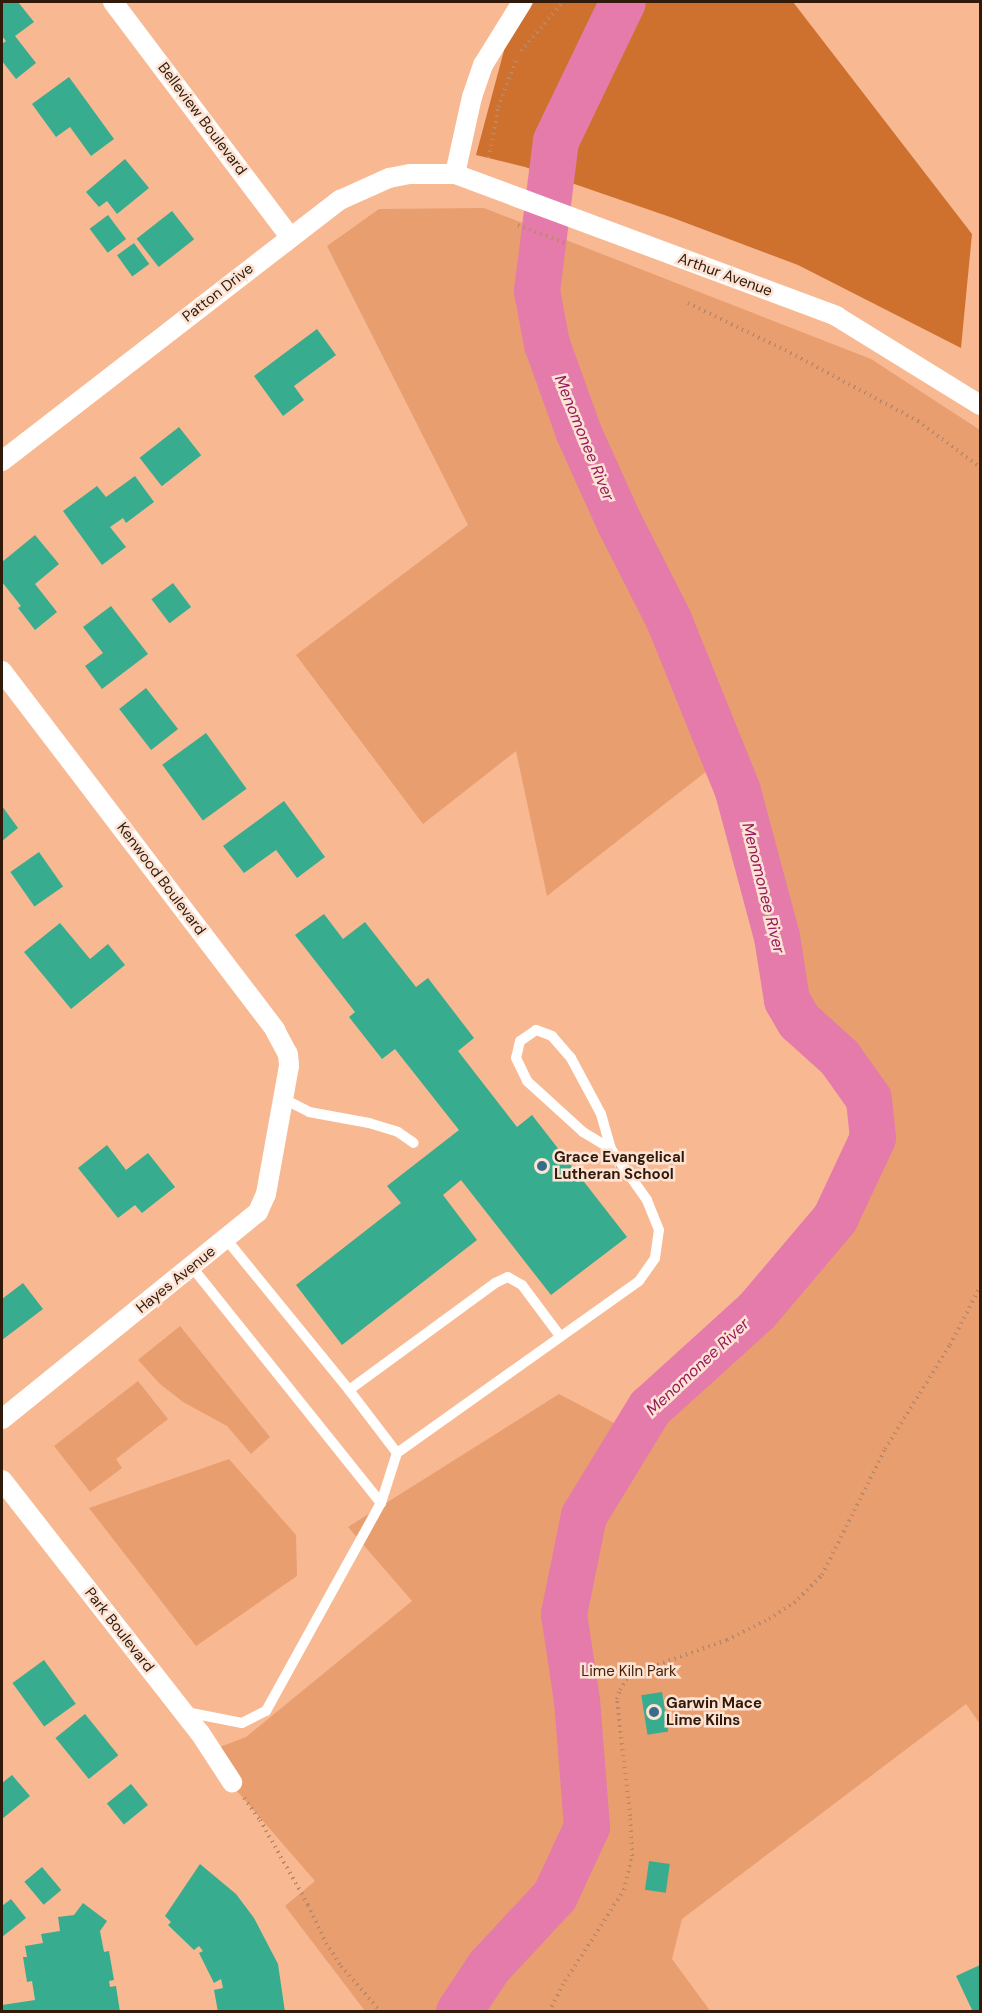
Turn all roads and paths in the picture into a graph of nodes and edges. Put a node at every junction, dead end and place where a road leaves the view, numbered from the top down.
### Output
1 (113, 2) edge
2 (522, 2) edge
3 (563, 2) edge
4 (489, 158) dead end
5 (455, 174) junction
6 (518, 225) dead end
7 (290, 237) junction
8 (565, 243) dead end
9 (688, 303) dead end
10 (981, 405) edge
11 (2, 461) edge
12 (981, 467) edge
13 (2, 671) edge
14 (284, 1099) junction
15 (414, 1143) dead end
16 (611, 1149) junction
17 (226, 1239) junction
18 (192, 1267) junction
19 (981, 1287) edge
20 (560, 1336) junction
21 (350, 1390) junction
22 (2, 1419) edge
23 (397, 1454) junction
24 (2, 1480) edge
25 (381, 1503) junction
26 (183, 1711) junction
27 (232, 1782) joint
28 (381, 2012) edge
29 (549, 2012) edge

1 - 7 street, Belleview Boulevard
2 - 5 street
3 - 4 path
5 - 7 street, Patton Drive
5 - 10 street, Arthur Avenue
6 - 8 path
7 - 11 street, Patton Drive
9 - 12 path
13 - 14 street, Kenwood Boulevard
14 - 15 lane
14 - 17 street, Hayes Avenue
16 - 16 lane
16 - 20 lane
17 - 18 street, Hayes Avenue
17 - 21 lane
18 - 22 street, Hayes Avenue
18 - 25 lane
19 - 29 path
20 - 21 lane
20 - 23 lane
21 - 23 lane
23 - 25 lane
24 - 26 street, Park Boulevard
25 - 26 lane
26 - 27 street, Park Boulevard
27 - 28 path

